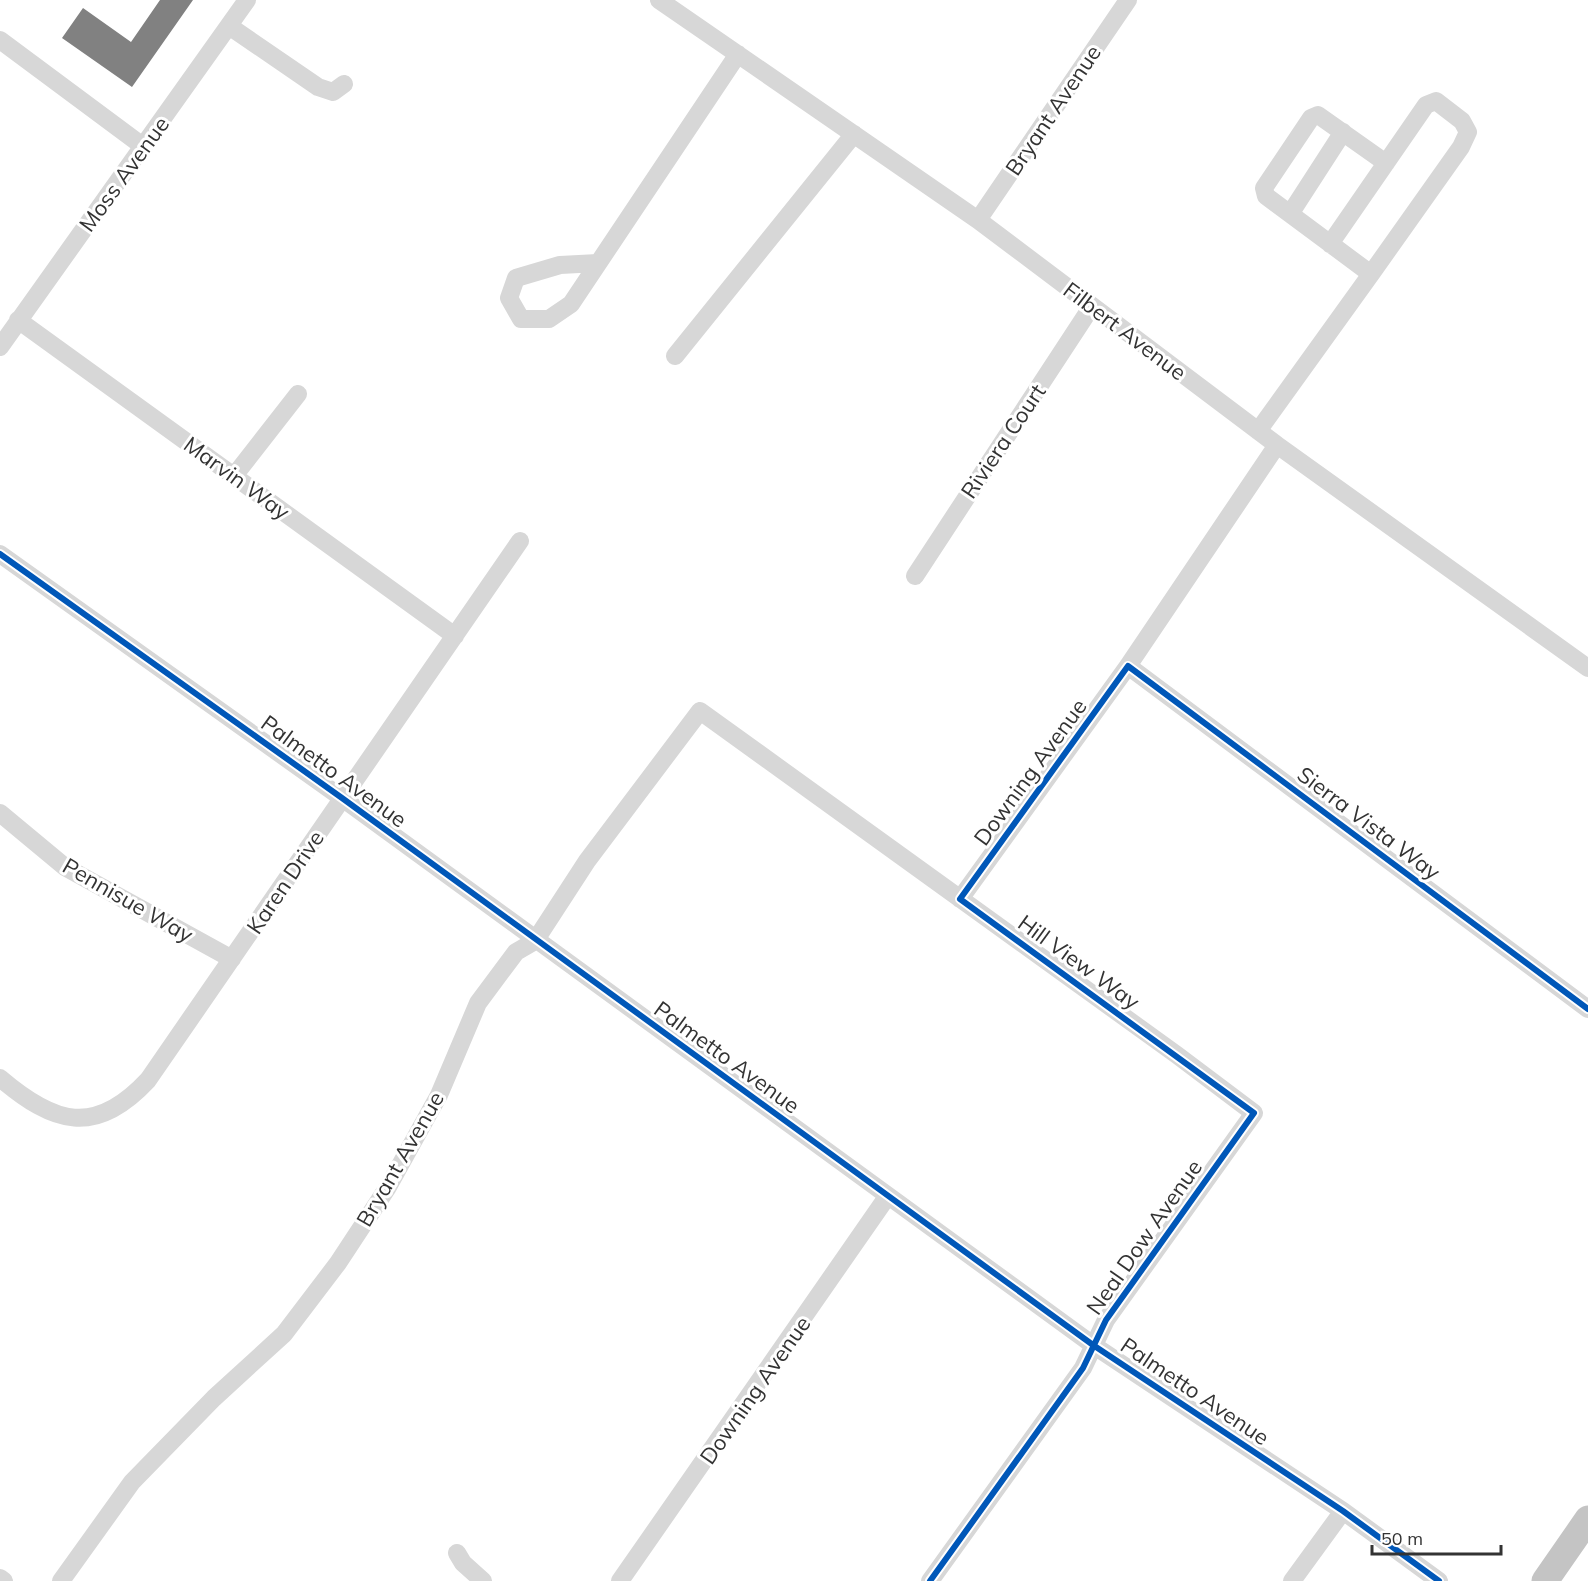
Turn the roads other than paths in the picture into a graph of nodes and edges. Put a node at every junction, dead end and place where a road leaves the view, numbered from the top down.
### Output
1 (247, 0) edge
2 (659, 0) edge
3 (1128, 0) edge
4 (229, 26) junction
5 (0, 40) edge
6 (738, 54) junction
7 (344, 84) dead end
8 (1343, 132) junction
9 (854, 134) junction
10 (144, 147) junction
11 (1386, 163) junction
12 (1290, 214) junction
13 (978, 220) junction
14 (1330, 244) junction
15 (598, 262) junction
16 (1371, 274) junction
17 (1092, 306) junction
18 (18, 320) junction
19 (0, 347) edge
20 (675, 356) dead end
21 (298, 394) dead end
22 (1258, 431) junction
23 (1277, 445) junction
24 (234, 476) junction
25 (520, 541) dead end
26 (0, 554) edge
27 (915, 576) dead end
28 (455, 636) junction
29 (1128, 666) junction
30 (1588, 668) edge
31 (700, 711) joint
32 (342, 798) junction
33 (0, 813) edge
34 (960, 898) junction
35 (535, 941) junction
36 (232, 959) junction
37 (1588, 1009) edge
38 (1177, 1055) joint
39 (0, 1078) edge
40 (888, 1197) junction
41 (1093, 1345) junction
42 (1343, 1511) junction
43 (1588, 1519) edge
44 (457, 1553) dead end
45 (61, 1581) edge
46 (483, 1581) edge
47 (620, 1581) edge
48 (930, 1581) edge
49 (1292, 1581) edge
50 (1439, 1581) edge
51 (1545, 1581) edge

1 - 4 street, Moss Avenue
2 - 6 street, Filbert Avenue
3 - 13 street, Bryant Avenue
4 - 7 street
4 - 10 street, Moss Avenue
5 - 10 street
6 - 9 street, Filbert Avenue
6 - 15 street
8 - 11 street
8 - 12 street
8 - 12 street
9 - 13 street, Filbert Avenue
9 - 20 street
10 - 18 street, Moss Avenue
11 - 14 street
11 - 16 street
12 - 14 street
13 - 17 street, Filbert Avenue
14 - 16 street
15 - 15 street
16 - 22 street
17 - 22 street, Filbert Avenue
17 - 27 street, Riviera Court
18 - 19 street, Moss Avenue
18 - 24 street, Marvin Way
21 - 24 street
22 - 23 street, Filbert Avenue
23 - 29 street, Downing Avenue
23 - 30 street, Filbert Avenue
24 - 28 street, Marvin Way
25 - 28 street, Karen Drive
26 - 32 street, Palmetto Avenue
28 - 32 street, Karen Drive
29 - 34 street, Downing Avenue
29 - 37 street, Sierra Vista Way
31 - 34 street, Hill View Way
31 - 35 street, Bryant Avenue
32 - 35 street, Palmetto Avenue
32 - 36 street, Karen Drive
33 - 36 street, Pennisue Way
34 - 38 street, Hill View Way
35 - 40 street, Palmetto Avenue
35 - 45 street, Bryant Avenue
36 - 39 street, Karen Drive
38 - 41 street, Neal Dow Avenue
40 - 41 street, Palmetto Avenue
40 - 47 street, Downing Avenue
41 - 42 street, Palmetto Avenue
41 - 48 street, Neal Dow Avenue
42 - 49 street
42 - 50 street, Palmetto Avenue
43 - 51 highway
44 - 46 street

